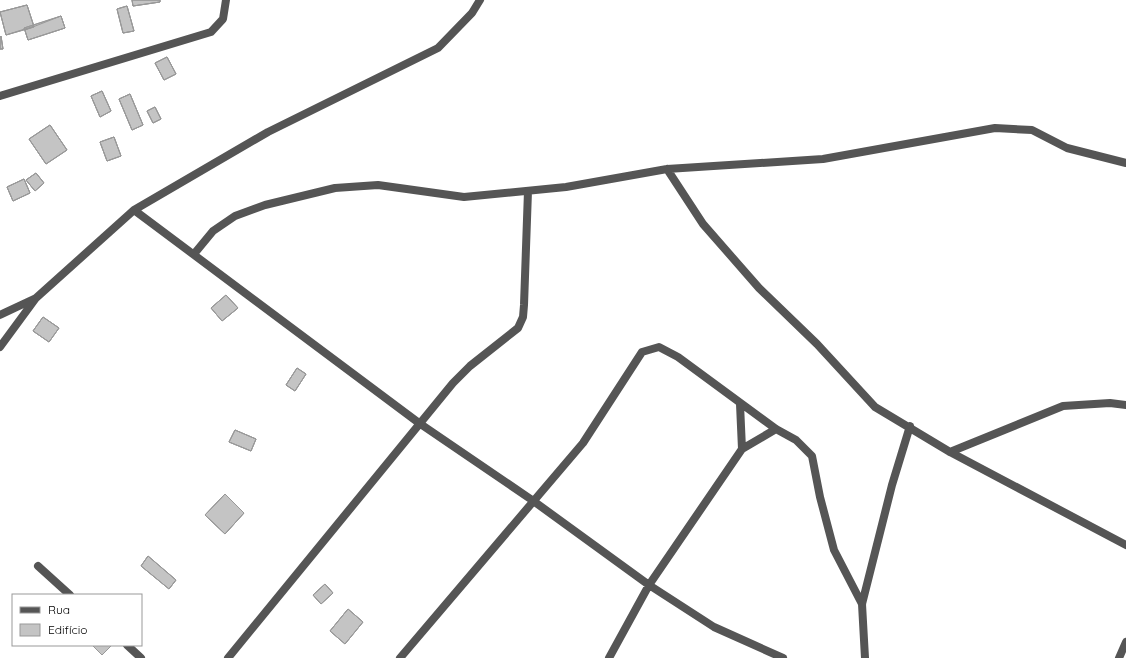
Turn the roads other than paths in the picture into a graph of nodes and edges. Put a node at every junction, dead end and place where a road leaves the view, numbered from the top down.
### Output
1 (226, 0) edge
2 (480, 0) edge
3 (0, 96) edge
4 (1126, 163) edge
5 (667, 169) junction
6 (528, 191) junction
7 (134, 210) junction
8 (194, 254) junction
9 (36, 298) junction
10 (0, 315) edge
11 (0, 347) edge
12 (740, 404) junction
13 (1126, 405) edge
14 (419, 423) junction
15 (910, 426) junction
16 (776, 429) junction
17 (742, 449) junction
18 (950, 452) junction
19 (532, 500) junction
20 (1126, 545) edge
21 (38, 566) dead end
22 (649, 585) junction
23 (69, 594) edge
24 (862, 604) junction
25 (1126, 642) edge
26 (128, 646) edge
27 (141, 658) edge
28 (228, 658) edge
29 (400, 658) edge
30 (609, 658) edge
31 (783, 658) edge
32 (865, 658) edge
33 (1119, 658) edge

1 - 3 street
2 - 7 street
4 - 5 street
5 - 6 street
5 - 15 street
6 - 8 street
6 - 14 street
7 - 8 street
7 - 9 street
8 - 14 street
9 - 10 street
9 - 11 street
12 - 16 street
12 - 17 street
12 - 19 street
13 - 18 street
14 - 19 street
14 - 28 street
15 - 18 street
15 - 24 street
16 - 17 street
16 - 24 street
17 - 22 street
18 - 20 street
19 - 22 street
19 - 29 street
21 - 23 street
22 - 30 street
22 - 31 street
24 - 32 street
25 - 33 street
26 - 27 street

